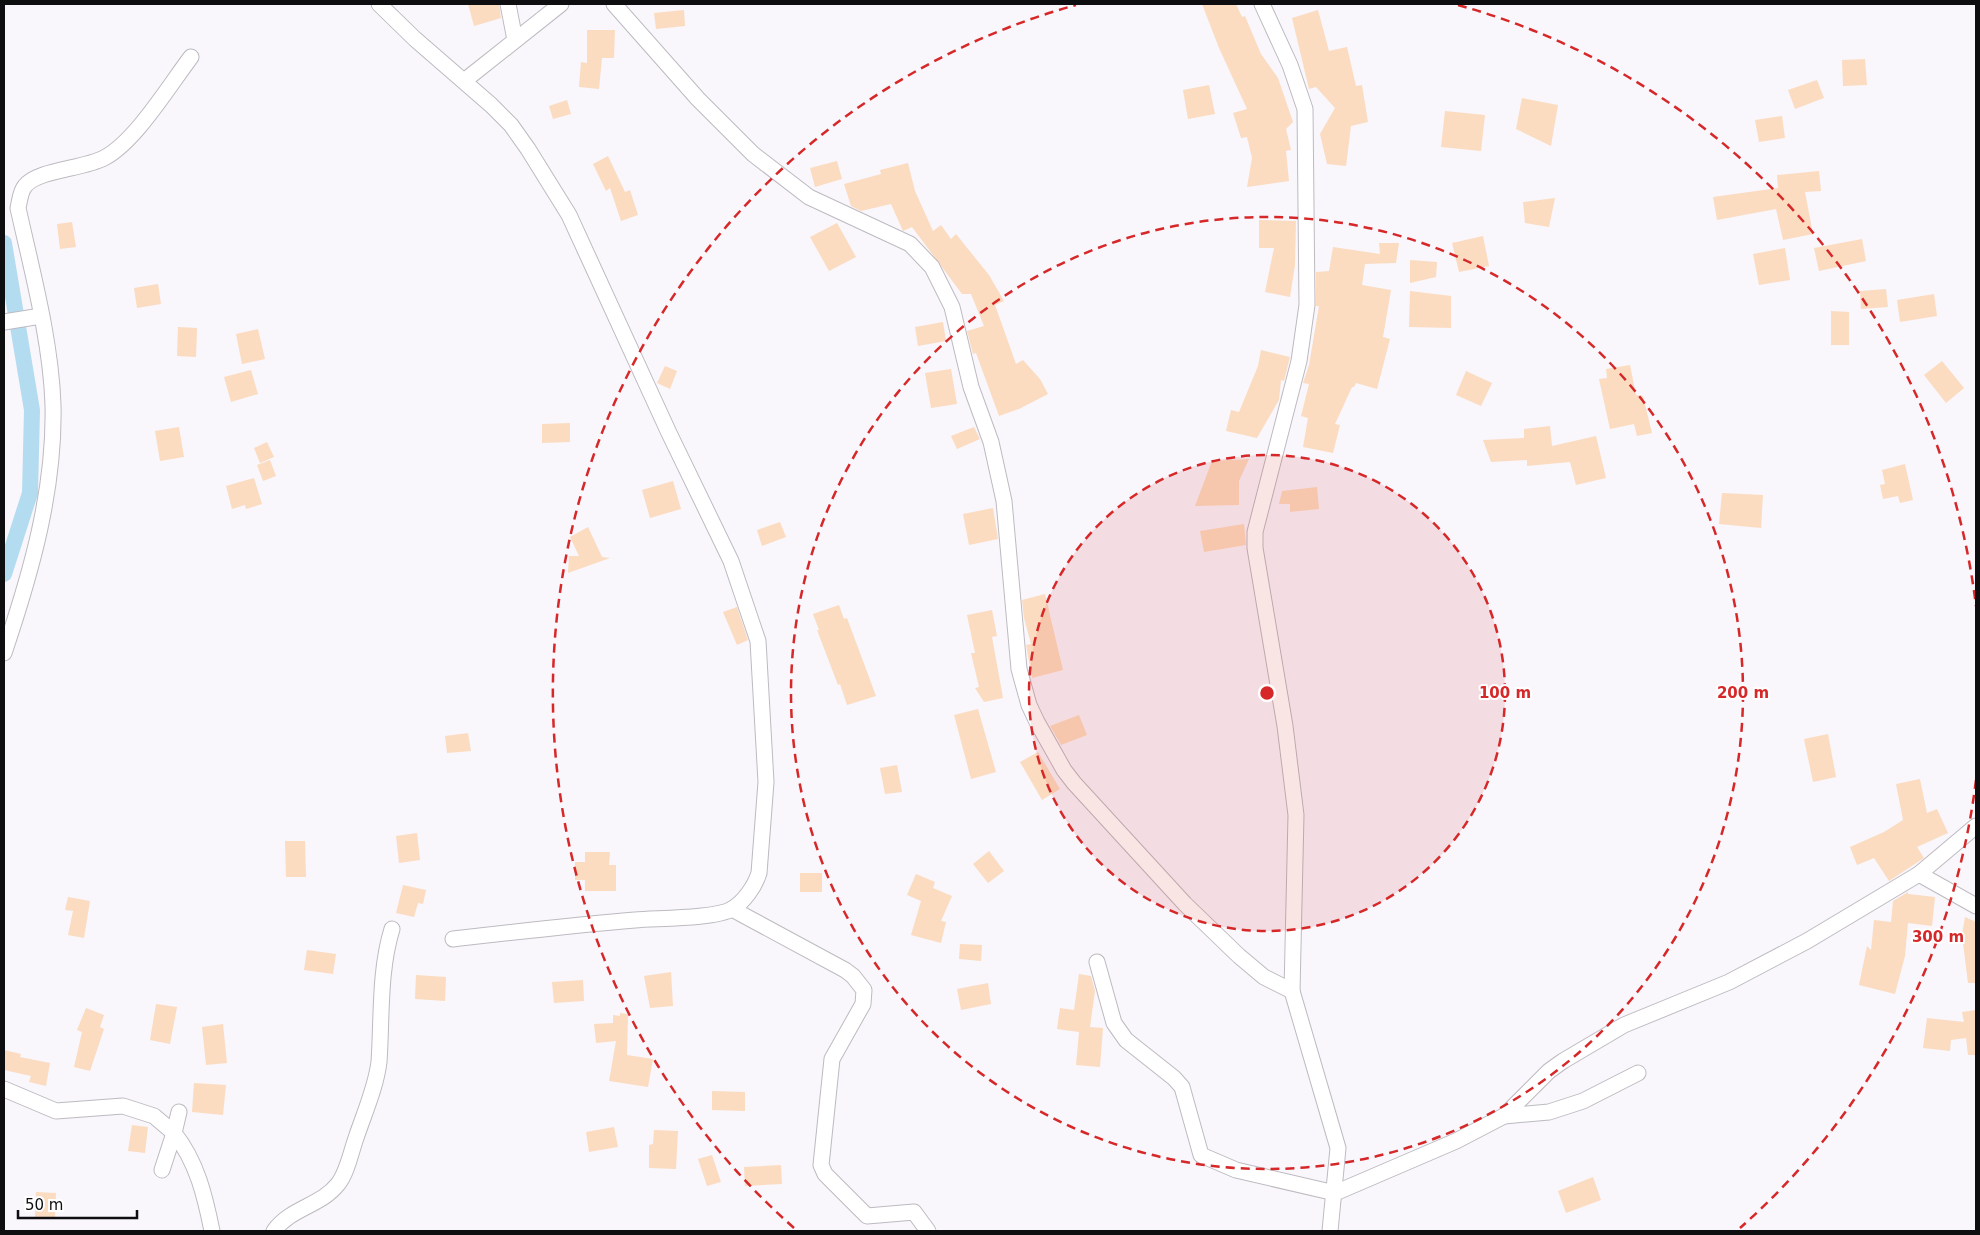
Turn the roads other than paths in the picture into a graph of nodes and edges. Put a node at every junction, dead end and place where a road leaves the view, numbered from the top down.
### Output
1 (379, 4) edge
2 (508, 4) edge
3 (561, 4) edge
4 (614, 4) edge
5 (1262, 4) edge
6 (515, 40) junction
7 (191, 57) dead end
8 (464, 81) junction
9 (35, 316) junction
10 (4, 322) edge
11 (4, 653) edge
12 (1976, 826) edge
13 (1919, 874) junction
14 (1976, 906) edge
15 (732, 909) junction
16 (392, 929) dead end
17 (454, 939) dead end
18 (1097, 962) dead end
19 (1292, 991) junction
20 (1638, 1073) dead end
21 (4, 1089) edge
22 (179, 1112) dead end
23 (1504, 1116) junction
24 (174, 1133) junction
25 (162, 1170) dead end
26 (1335, 1193) junction
27 (212, 1231) edge
28 (274, 1231) edge
29 (928, 1231) edge
30 (1330, 1231) edge

1 - 8 street
2 - 6 street
3 - 6 street
4 - 19 street
5 - 19 street
6 - 8 street
7 - 9 street
8 - 15 street
9 - 10 street
9 - 11 street
12 - 13 street
13 - 14 street
13 - 23 street
15 - 17 street
15 - 29 street
16 - 28 street
18 - 26 street
19 - 26 street
20 - 23 street
21 - 24 street
22 - 24 street
23 - 26 street
24 - 25 street
24 - 27 street
26 - 30 street

